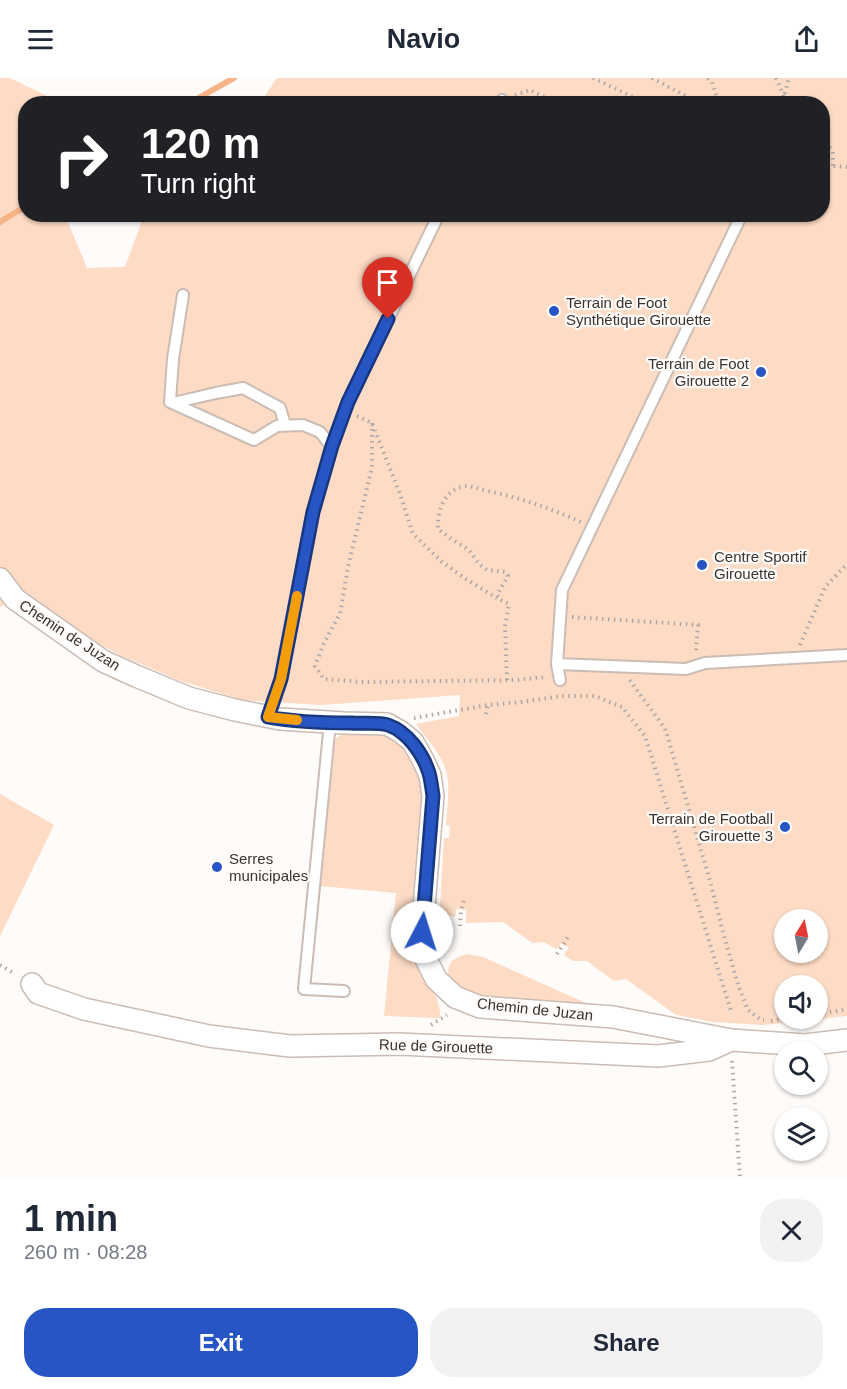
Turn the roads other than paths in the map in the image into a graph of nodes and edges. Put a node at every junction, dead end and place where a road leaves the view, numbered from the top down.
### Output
1 (435, 222) edge
2 (738, 222) edge
3 (183, 295) dead end
4 (173, 403) junction
5 (285, 425) junction
6 (332, 446) junction
7 (0, 579) edge
8 (847, 656) edge
9 (557, 663) junction
10 (559, 678) road end
11 (268, 717) junction
12 (330, 722) junction
13 (32, 984) dead end
14 (344, 991) dead end
15 (730, 1040) junction
16 (847, 1040) edge

1 - 6 lane
2 - 9 lane
3 - 4 lane
4 - 5 lane
4 - 5 lane
5 - 6 lane
6 - 11 lane
7 - 11 street, Chemin de Juzan
8 - 9 lane
9 - 10 lane
11 - 12 street, Chemin de Juzan
12 - 14 lane
12 - 15 street, Chemin de Juzan
13 - 15 street, Rue de Girouette
15 - 16 street, Rue de Girouette

